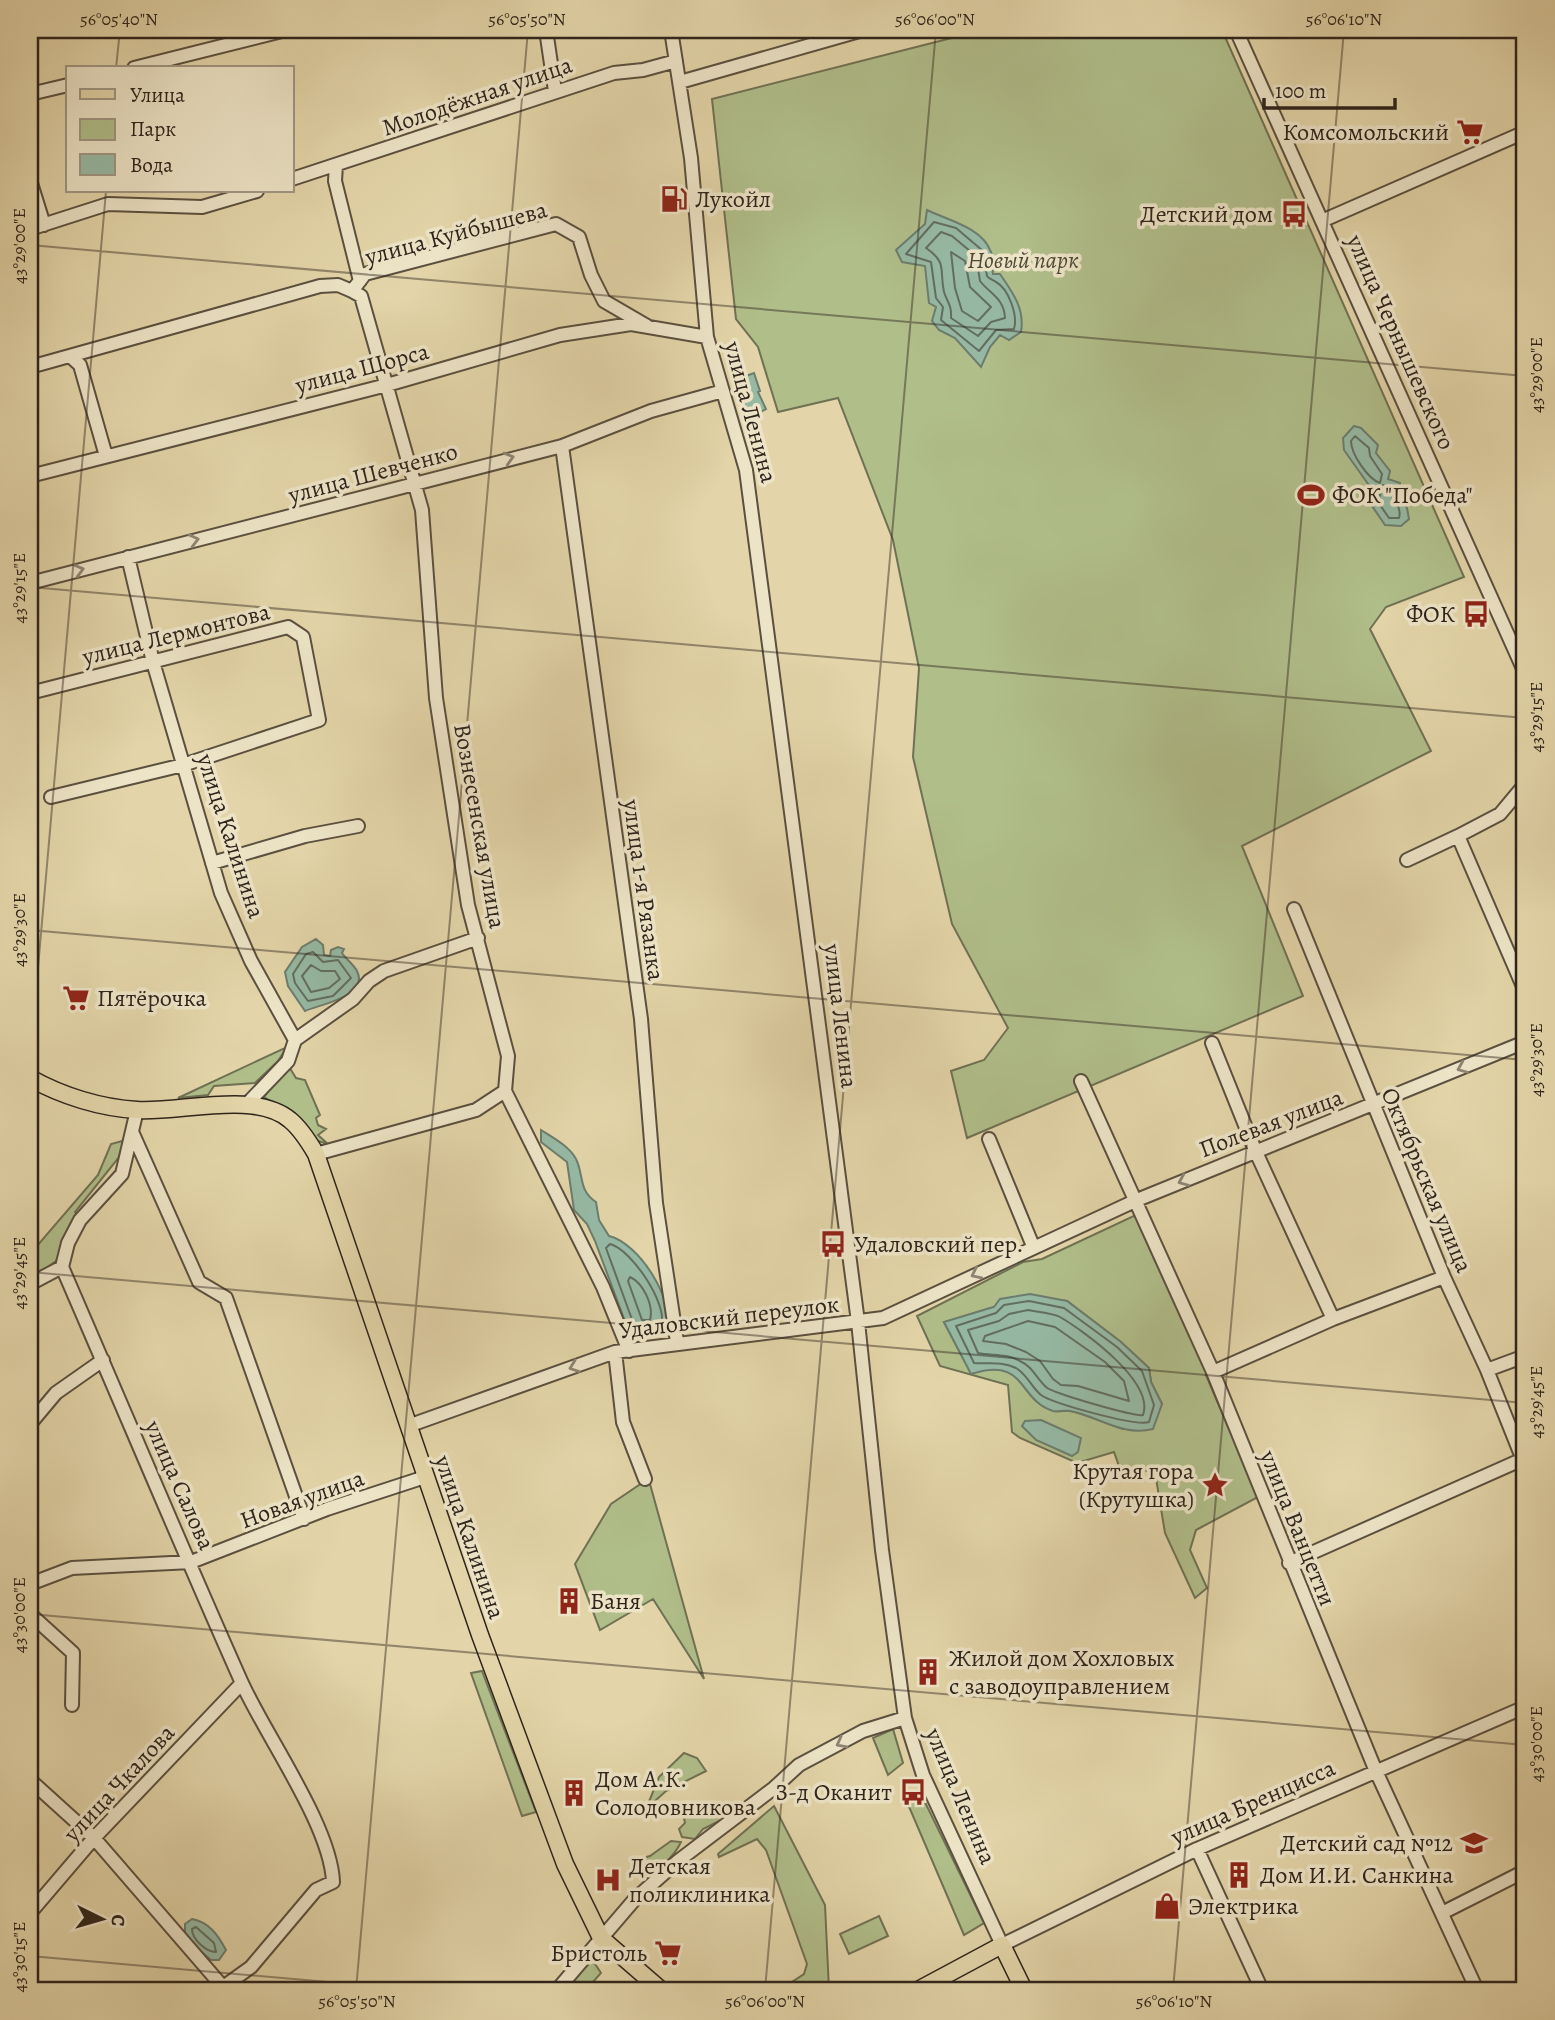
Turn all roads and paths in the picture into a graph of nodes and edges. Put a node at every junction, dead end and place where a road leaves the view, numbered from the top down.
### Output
1 (286, 30) edge
2 (546, 30) edge
3 (671, 30) edge
4 (863, 30) edge
5 (1236, 30) edge
6 (676, 61) junction
7 (142, 66) edge
8 (680, 82) junction
9 (66, 85) edge
10 (555, 91) junction
11 (30, 94) edge
12 (1525, 132) edge
13 (336, 165) junction
14 (294, 178) edge
15 (30, 180) edge
16 (254, 192) edge
17 (1324, 220) junction
18 (44, 225) junction
19 (30, 229) edge
20 (356, 286) junction
21 (647, 326) junction
22 (707, 337) junction
23 (70, 356) junction
24 (30, 366) edge
25 (387, 385) junction
26 (723, 391) junction
27 (562, 446) junction
28 (106, 456) junction
29 (30, 476) edge
30 (415, 485) junction
31 (128, 557) junction
32 (30, 583) edge
33 (153, 662) junction
34 (1525, 673) edge
35 (30, 693) edge
36 (183, 765) junction
37 (1525, 784) edge
38 (51, 797) dead end
39 (358, 826) dead end
40 (1458, 836) junction
41 (1407, 860) dead end
42 (212, 863) junction
43 (1294, 909) dead end
44 (478, 938) junction
45 (1525, 991) edge
46 (295, 1040) junction
47 (1525, 1042) edge
48 (1212, 1043) dead end
49 (30, 1078) edge
50 (1081, 1081) dead end
51 (505, 1091) junction
52 (246, 1105) junction
53 (1374, 1106) junction
54 (138, 1110) junction
55 (133, 1134) junction
56 (989, 1139) dead end
57 (1255, 1150) junction
58 (316, 1154) junction
59 (1137, 1200) junction
60 (1033, 1246) junction
61 (62, 1267) junction
62 (1444, 1277) junction
63 (30, 1284) edge
64 (1333, 1319) junction
65 (858, 1322) junction
66 (677, 1342) junction
67 (622, 1351) junction
68 (1525, 1356) edge
69 (103, 1360) junction
70 (1487, 1370) junction
71 (1213, 1372) junction
72 (30, 1424) edge
73 (408, 1426) junction
74 (1524, 1462) edge
75 (425, 1477) junction
76 (645, 1479) dead end
77 (304, 1519) junction
78 (191, 1562) junction
79 (1289, 1563) junction
80 (30, 1584) edge
81 (30, 1614) edge
82 (242, 1683) junction
83 (72, 1705) dead end
84 (1525, 1707) edge
85 (905, 1718) junction
86 (1375, 1769) junction
87 (30, 1780) edge
88 (94, 1838) junction
89 (1197, 1849) junction
90 (1525, 1871) edge
91 (30, 1913) edge
92 (1442, 1913) junction
93 (601, 1938) junction
94 (1002, 1945) junction
95 (220, 1988) edge
96 (557, 1990) edge
97 (661, 1990) edge
98 (918, 1990) edge
99 (1024, 1990) edge
100 (1262, 1990) edge
101 (1477, 1990) edge

1 - 7 street
2 - 10 street
3 - 6 street, улица Ленина
4 - 8 street
5 - 17 street, улица Чернышевского
6 - 8 street, улица Ленина
6 - 10 street, Молодёжная улица
8 - 22 street, улица Ленина
9 - 11 street
10 - 13 street, Молодёжная улица
12 - 17 street
13 - 14 street, Молодёжная улица
13 - 20 street, Вознесенская улица
15 - 18 street
16 - 18 street
17 - 34 street, улица Чернышевского
18 - 19 street
20 - 21 street, улица Куйбышева
20 - 23 street, улица Куйбышева
20 - 25 street, Вознесенская улица
21 - 22 street, улица Щорса
21 - 25 street, улица Щорса
22 - 26 street, улица Ленина
23 - 24 street, улица Куйбышева
23 - 28 street
25 - 28 street, улица Щорса
25 - 30 street, Вознесенская улица
26 - 27 street, улица Шевченко
26 - 65 street, улица Ленина
30 -> 27 street, улица Шевченко
27 - 66 street, улица 1-я Рязанка
28 - 29 street, улица Щорса
31 -> 30 street, улица Шевченко
30 - 44 street, Вознесенская улица
32 -> 31 street, улица Шевченко
31 - 33 street, улица Калинина
33 - 35 street, улица Лермонтова
33 - 36 street, улица Калинина
33 - 36 street, улица Лермонтова
36 - 38 street, улица Лермонтова
36 - 42 street, улица Калинина
37 - 40 street
39 - 42 street
40 - 41 street
40 - 45 street
42 - 46 street, улица Калинина
43 - 53 street, Октябрьская улица
44 - 46 street
44 - 51 street, Вознесенская улица
46 - 52 street
47 -> 53 street, Полевая улица
48 - 57 street
49 - 54 main road, улица Калинина
50 - 59 street, улица Ванцетти
51 - 58 street
51 - 67 street
52 - 54 main road, улица Калинина
52 - 58 main road, улица Калинина
53 - 57 street, Полевая улица
53 - 62 street, Октябрьская улица
54 - 55 street
55 - 61 street
55 - 77 street
56 - 60 street
57 -> 59 street, Полевая улица
57 - 64 street
58 - 73 main road, улица Калинина
59 - 60 street, Полевая улица
59 - 71 street, улица Ванцетти
60 -> 65 street, Полевая улица
61 - 63 street
61 - 69 street, улица Салова
62 - 64 street
62 - 70 street, Октябрьская улица
64 - 71 street
65 - 66 street, Удаловский переулок
65 - 85 street, улица Ленина
66 - 67 street, Удаловский переулок
67 -> 73 street, Удаловский переулок
67 - 76 street
68 - 70 street
69 - 72 street
69 - 78 street, улица Салова
70 - 74 street, Октябрьская улица
71 - 79 street, улица Ванцетти
73 - 75 main road, улица Калинина
74 - 79 street
75 - 77 street, Новая улица
75 - 93 main road, улица Калинина
77 - 78 street, Новая улица
78 - 80 street, Новая улица
78 - 82 street, улица Салова
79 - 86 street, улица Ванцетти
81 - 83 street
82 - 88 street, улица Чкалова
82 - 95 street, улица Салова
84 - 86 street, улица Бренцисса
85 -> 93 street
85 - 94 street, улица Ленина
86 - 89 street, улица Бренцисса
86 - 92 street, улица Ванцетти
87 - 88 street
88 - 91 street, улица Чкалова
88 - 95 street
89 - 94 street, улица Бренцисса
89 - 100 street
90 - 92 street
92 - 101 street, улица Ванцетти
93 - 96 street
93 - 97 main road, улица Калинина
94 - 98 main road
94 - 99 main road, улица Ленина

